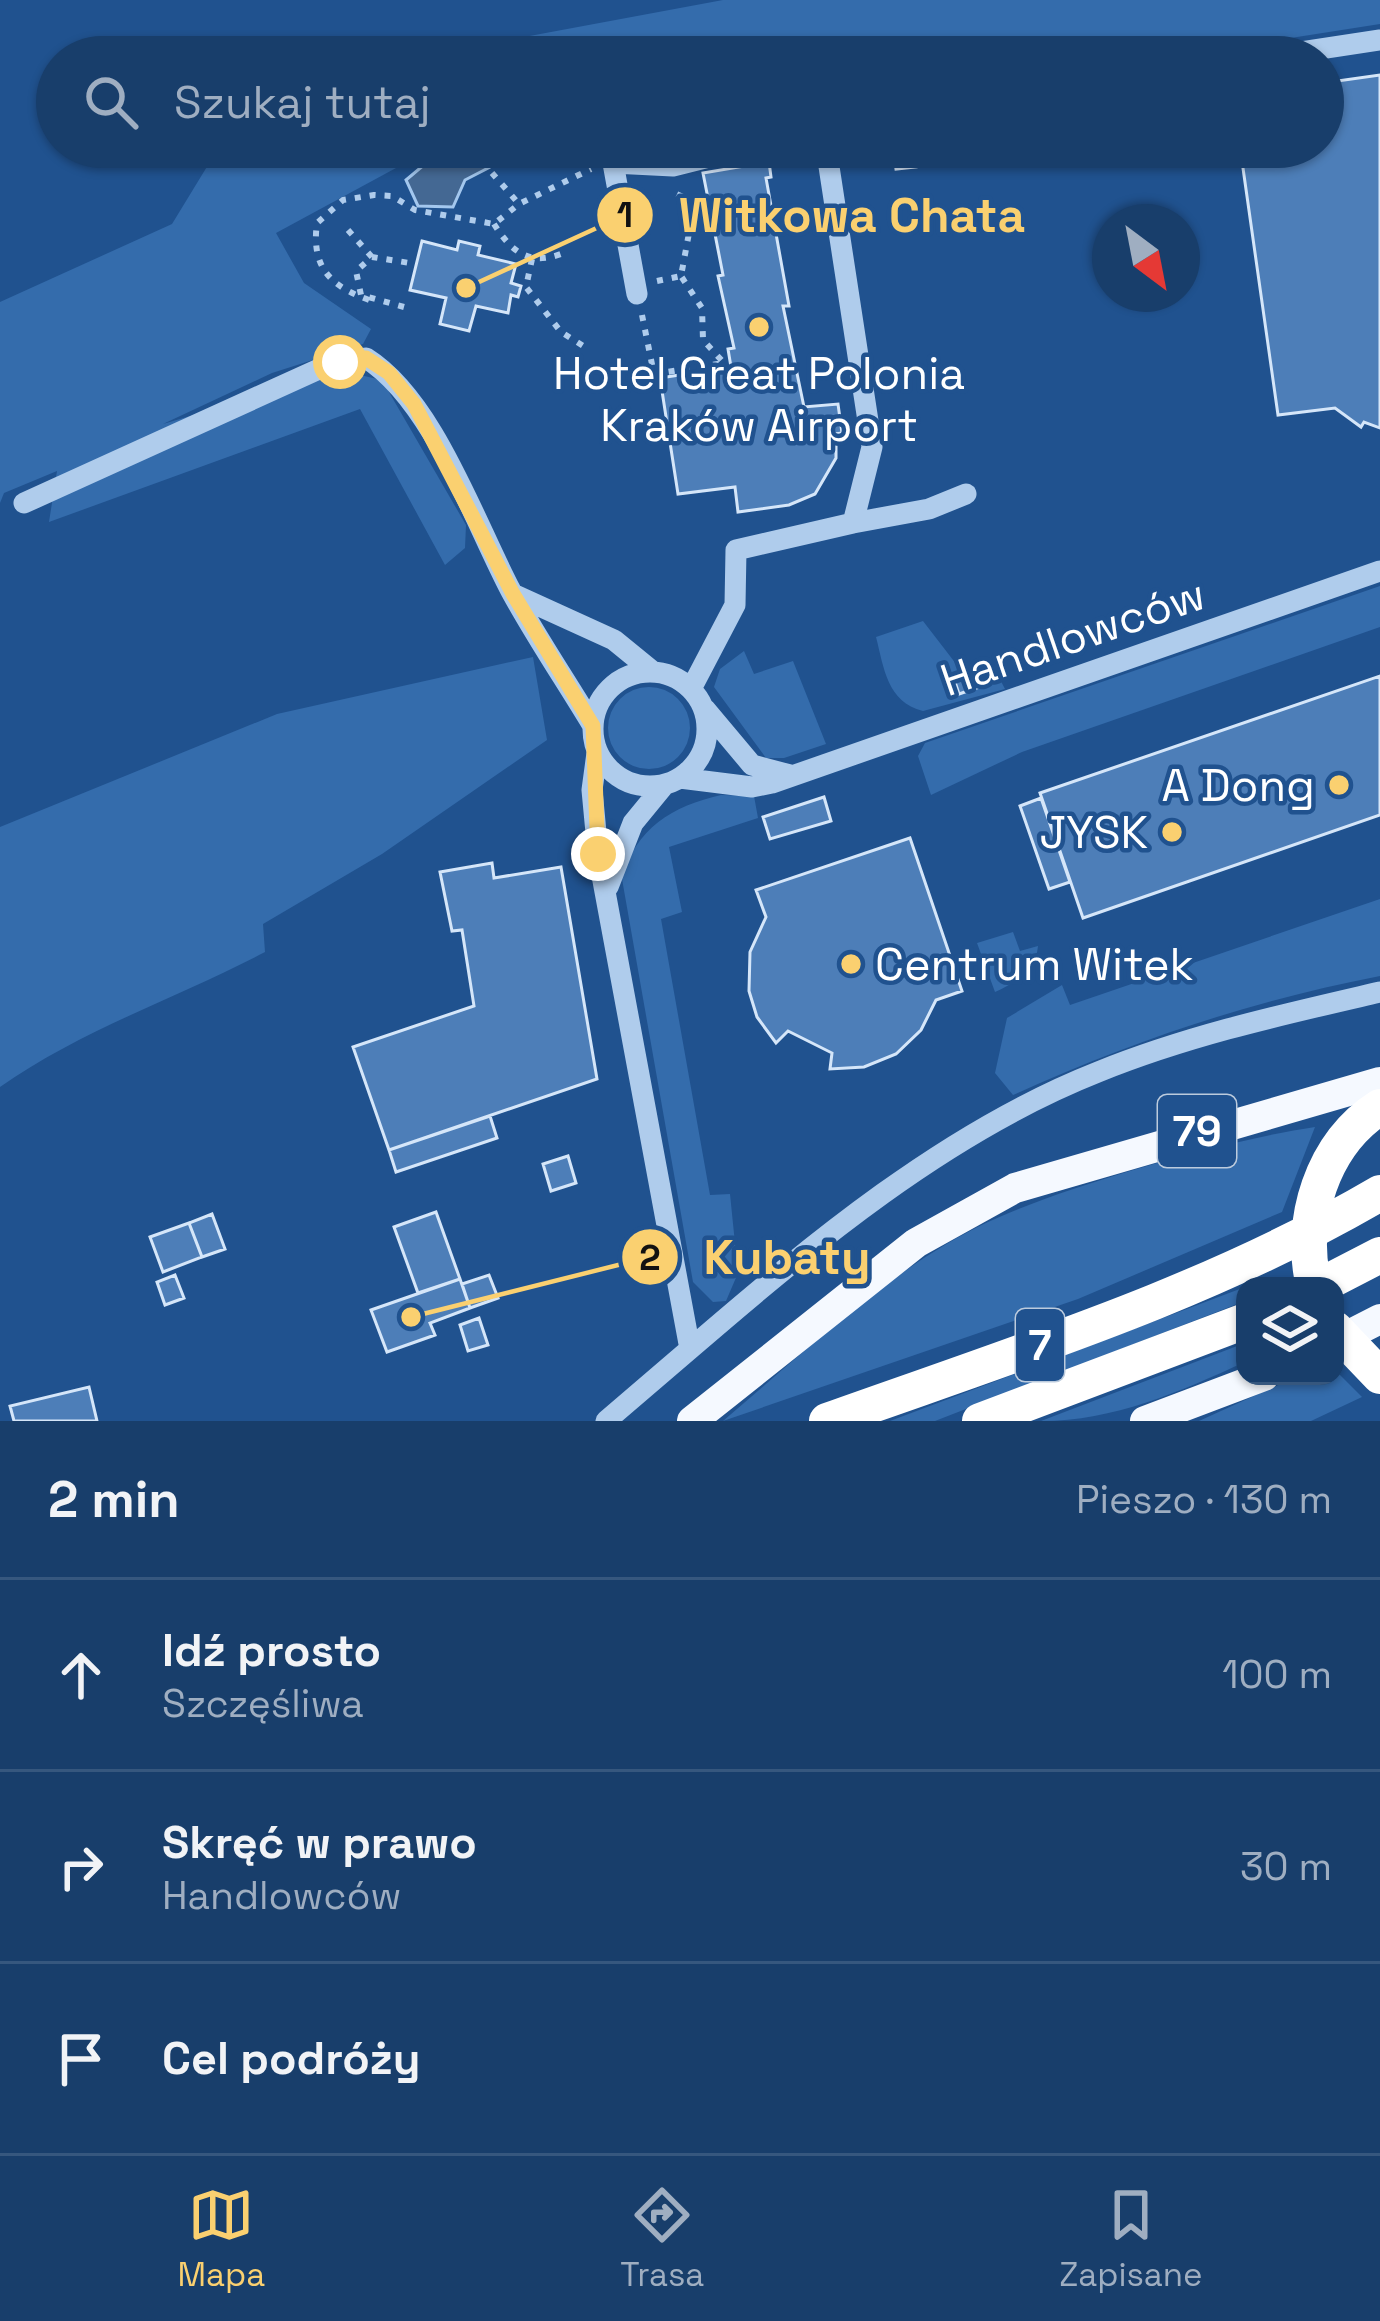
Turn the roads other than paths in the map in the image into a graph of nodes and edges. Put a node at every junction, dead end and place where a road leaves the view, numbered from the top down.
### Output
1 (1380, 40) edge
2 (1344, 45) edge
3 (614, 168) edge
4 (829, 168) edge
5 (636, 290) road end
6 (966, 494) dead end
7 (24, 503) dead end
8 (853, 523) junction
9 (1380, 571) edge
10 (513, 594) junction
11 (652, 671) junction
12 (697, 698) junction
13 (593, 726) junction
14 (597, 753) junction
15 (790, 775) junction
16 (673, 781) junction
17 (608, 888) junction
18 (1380, 992) edge
19 (1380, 1082) edge
20 (1380, 1107) edge
21 (1380, 1192) edge
22 (1380, 1255) edge
23 (1315, 1277) edge
24 (1335, 1277) edge
25 (1380, 1319) edge
26 (1236, 1324) edge
27 (1344, 1337) edge
28 (1344, 1338) edge
29 (690, 1349) junction
30 (1380, 1376) edge
31 (1240, 1385) edge
32 (606, 1421) edge
33 (692, 1421) edge
34 (827, 1421) edge
35 (980, 1421) edge
36 (1145, 1421) edge

1 - 2 street
3 - 5 street
4 - 8 street
6 - 8 street
7 - 10 street
8 - 12 street
9 - 15 street, Handlowców
10 - 11 street
10 - 13 street
11 - 12 street
11 - 13 street
12 - 15 street
12 - 16 street
13 - 14 street
14 - 16 street
14 - 17 street
15 - 16 street, Handlowców
16 - 17 street
17 - 29 street
18 - 29 street
19 - 33 main road, 79
20 - 23 highway
21 - 34 highway, 7
22 - 24 highway
25 - 27 main road
26 - 35 highway, 7
28 - 30 highway
29 - 32 street
31 - 36 main road

